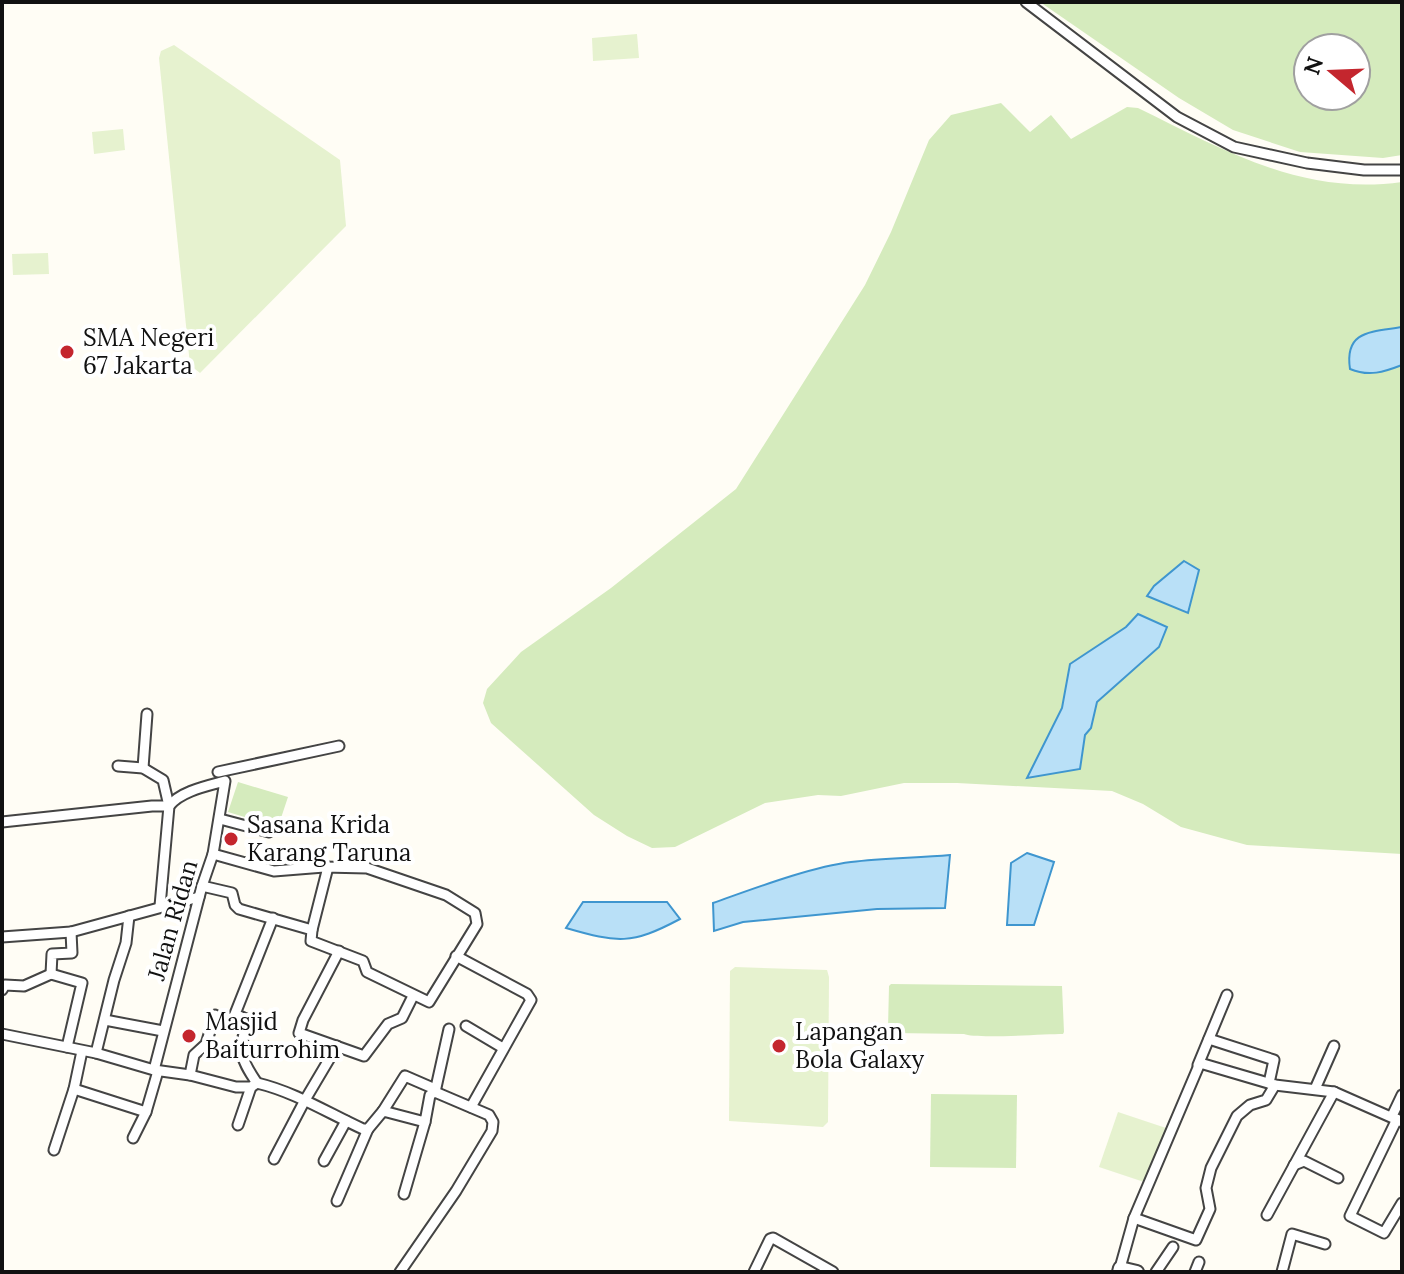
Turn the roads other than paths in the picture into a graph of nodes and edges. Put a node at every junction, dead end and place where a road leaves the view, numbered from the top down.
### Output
1 (1026, 2) edge
2 (1402, 170) edge
3 (147, 714) dead end
4 (339, 746) dead end
5 (118, 766) dead end
6 (143, 768) junction
7 (222, 777) junction
8 (169, 806) junction
9 (220, 819) junction
10 (2, 822) edge
11 (269, 832) dead end
12 (213, 854) junction
13 (328, 867) junction
14 (202, 886) junction
15 (199, 897) junction
16 (160, 906) junction
17 (129, 916) junction
18 (273, 918) junction
19 (312, 930) junction
20 (71, 932) junction
21 (3, 940) edge
22 (339, 951) junction
23 (456, 956) junction
24 (51, 974) junction
25 (2, 990) edge
26 (1227, 995) dead end
27 (413, 996) junction
28 (215, 1015) dead end
29 (105, 1020) junction
30 (466, 1026) dead end
31 (449, 1029) dead end
32 (163, 1031) junction
33 (2, 1034) edge
34 (1209, 1039) junction
35 (337, 1046) junction
36 (1334, 1046) dead end
37 (67, 1047) junction
38 (503, 1048) junction
39 (82, 1051) junction
40 (96, 1053) junction
41 (1197, 1066) junction
42 (156, 1070) junction
43 (190, 1075) junction
44 (1272, 1084) junction
45 (254, 1085) junction
46 (74, 1089) junction
47 (1315, 1089) junction
48 (435, 1090) junction
49 (1334, 1092) junction
50 (1402, 1095) edge
51 (305, 1100) junction
52 (471, 1107) junction
53 (383, 1111) junction
54 (146, 1112) junction
55 (1397, 1119) edge
56 (346, 1121) junction
57 (425, 1122) junction
58 (238, 1125) dead end
59 (368, 1129) junction
60 (133, 1138) dead end
61 (54, 1150) dead end
62 (274, 1159) dead end
63 (324, 1161) dead end
64 (1294, 1165) junction
65 (1338, 1178) dead end
66 (404, 1194) dead end
67 (337, 1201) dead end
68 (1402, 1203) edge
69 (1267, 1215) dead end
70 (1134, 1218) junction
71 (1325, 1244) dead end
72 (1173, 1247) dead end
73 (1120, 1270) edge
74 (400, 1272) edge
75 (754, 1272) edge
76 (833, 1272) edge
77 (1137, 1272) edge
78 (1156, 1272) edge
79 (1282, 1272) edge

1 - 2 street
3 - 6 street
4 - 7 street
5 - 6 street
6 - 8 street
7 - 8 street
7 - 9 street, Jalan Ridan
8 - 10 street
8 - 16 street
9 - 11 street
9 - 12 street, Jalan Ridan
12 - 13 street
12 - 14 street, Jalan Ridan
13 - 19 street
13 - 23 street
14 - 15 street, Jalan Ridan
14 - 18 street
15 - 16 street
15 - 32 street, Jalan Ridan
16 - 17 street
17 - 20 street
17 - 29 street
18 - 19 street
18 - 45 street
19 - 22 street
20 - 21 street
20 - 24 street
22 - 27 street
22 - 35 street
23 - 27 street
23 - 38 street
24 - 25 street
24 - 37 street
26 - 34 street
27 - 35 street
28 - 43 street
29 - 32 street
29 - 40 street
30 - 38 street
31 - 48 street
32 - 42 street, Jalan Ridan
33 - 37 street
34 - 41 street
34 - 44 street
35 - 51 street
36 - 47 street
37 - 39 street
38 - 52 street
39 - 40 street
39 - 46 street
40 - 42 street
41 - 44 street
41 - 70 street
42 - 43 street
42 - 54 street, Jalan Ridan
43 - 45 street
44 - 47 street
44 - 70 street
45 - 51 street
45 - 58 street
46 - 54 street
46 - 61 street
47 - 49 street
48 - 52 street
48 - 53 street
48 - 57 street
49 - 55 street
49 - 64 street
50 - 55 street
51 - 56 street
51 - 62 street
52 - 74 street
53 - 57 street
53 - 59 street
54 - 60 street, Jalan Ridan
55 - 68 street
56 - 59 street
56 - 63 street
57 - 66 street
59 - 67 street
64 - 65 street
64 - 69 street
70 - 73 street
71 - 79 street
72 - 78 street
73 - 77 street
75 - 76 street

